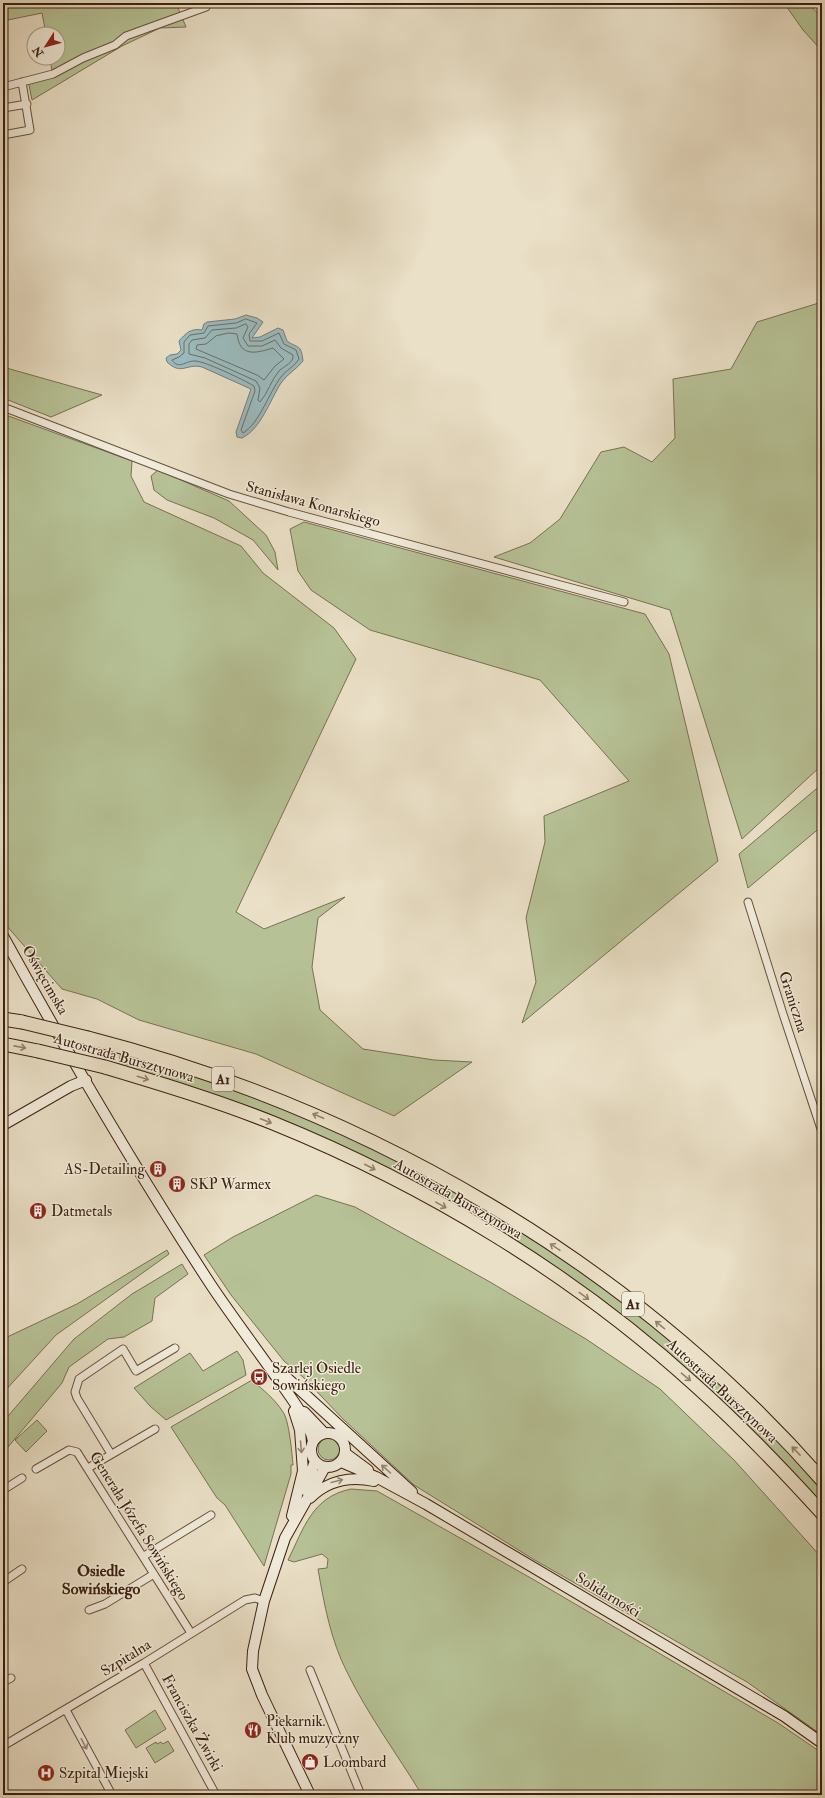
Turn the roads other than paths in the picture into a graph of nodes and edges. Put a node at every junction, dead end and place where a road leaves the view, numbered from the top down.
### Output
1 (206, 7) dead end
2 (22, 82) junction
3 (3, 87) edge
4 (27, 104) junction
5 (3, 108) edge
6 (3, 135) edge
7 (3, 407) edge
8 (624, 602) dead end
9 (748, 902) dead end
10 (3, 936) edge
11 (3, 1019) edge
12 (3, 1044) edge
13 (86, 1080) junction
14 (3, 1125) edge
15 (822, 1132) edge
16 (175, 1348) dead end
17 (258, 1351) junction
18 (289, 1395) junction
19 (155, 1429) dead end
20 (324, 1433) junction
21 (313, 1441) junction
22 (111, 1454) junction
23 (343, 1457) junction
24 (320, 1464) junction
25 (88, 1468) junction
26 (36, 1469) dead end
27 (22, 1478) dead end
28 (822, 1480) edge
29 (3, 1490) edge
30 (407, 1494) junction
31 (426, 1504) junction
32 (822, 1513) edge
33 (211, 1515) dead end
34 (290, 1526) junction
35 (144, 1556) junction
36 (22, 1569) dead end
37 (154, 1574) junction
38 (3, 1582) edge
39 (264, 1601) junction
40 (89, 1610) dead end
41 (191, 1633) junction
42 (144, 1663) junction
43 (310, 1670) dead end
44 (11, 1678) dead end
45 (3, 1682) edge
46 (66, 1710) junction
47 (822, 1743) edge
48 (3, 1746) edge
49 (112, 1795) edge
50 (216, 1795) edge
51 (310, 1795) edge
52 (361, 1795) edge

1 - 2 street
2 - 3 street
2 - 4 street
4 - 5 street
4 - 6 street
7 - 8 street, Stanisława Konarskiego
9 - 15 street, Graniczna
10 - 13 street, Oświęcimska
28 -> 11 highway, Autostrada Bursztynowa / A1, bridge
12 -> 32 highway, Autostrada Bursztynowa / A1, bridge
13 - 14 street
13 - 17 street, Oświęcimska
16 - 22 street
17 - 18 street
31 -> 17 street
18 - 20 street
18 - 21 street
18 -> 34 street
19 - 22 street
20 - 21 street
20 - 23 street
21 - 24 street
22 - 25 street
23 - 24 street
23 - 30 street, Solidarności
24 - 34 street
25 - 26 street, Generała Józefa Sowińskiego
25 - 35 street, Generała Józefa Sowińskiego
27 - 29 street
30 - 31 street, Solidarności
34 -> 30 street
31 - 47 street, Solidarności
33 - 35 street
34 - 39 street
35 - 37 street, Generała Józefa Sowińskiego
36 - 38 street
37 - 40 street
37 - 41 street, Generała Józefa Sowińskiego
39 - 41 street, Szpitalna
39 - 51 street
41 - 42 street, Szpitalna
42 - 46 street, Szpitalna
42 - 50 street, Franciszka Żwirki
43 - 52 street
44 - 45 street
46 - 48 street, Szpitalna
46 -> 49 street

